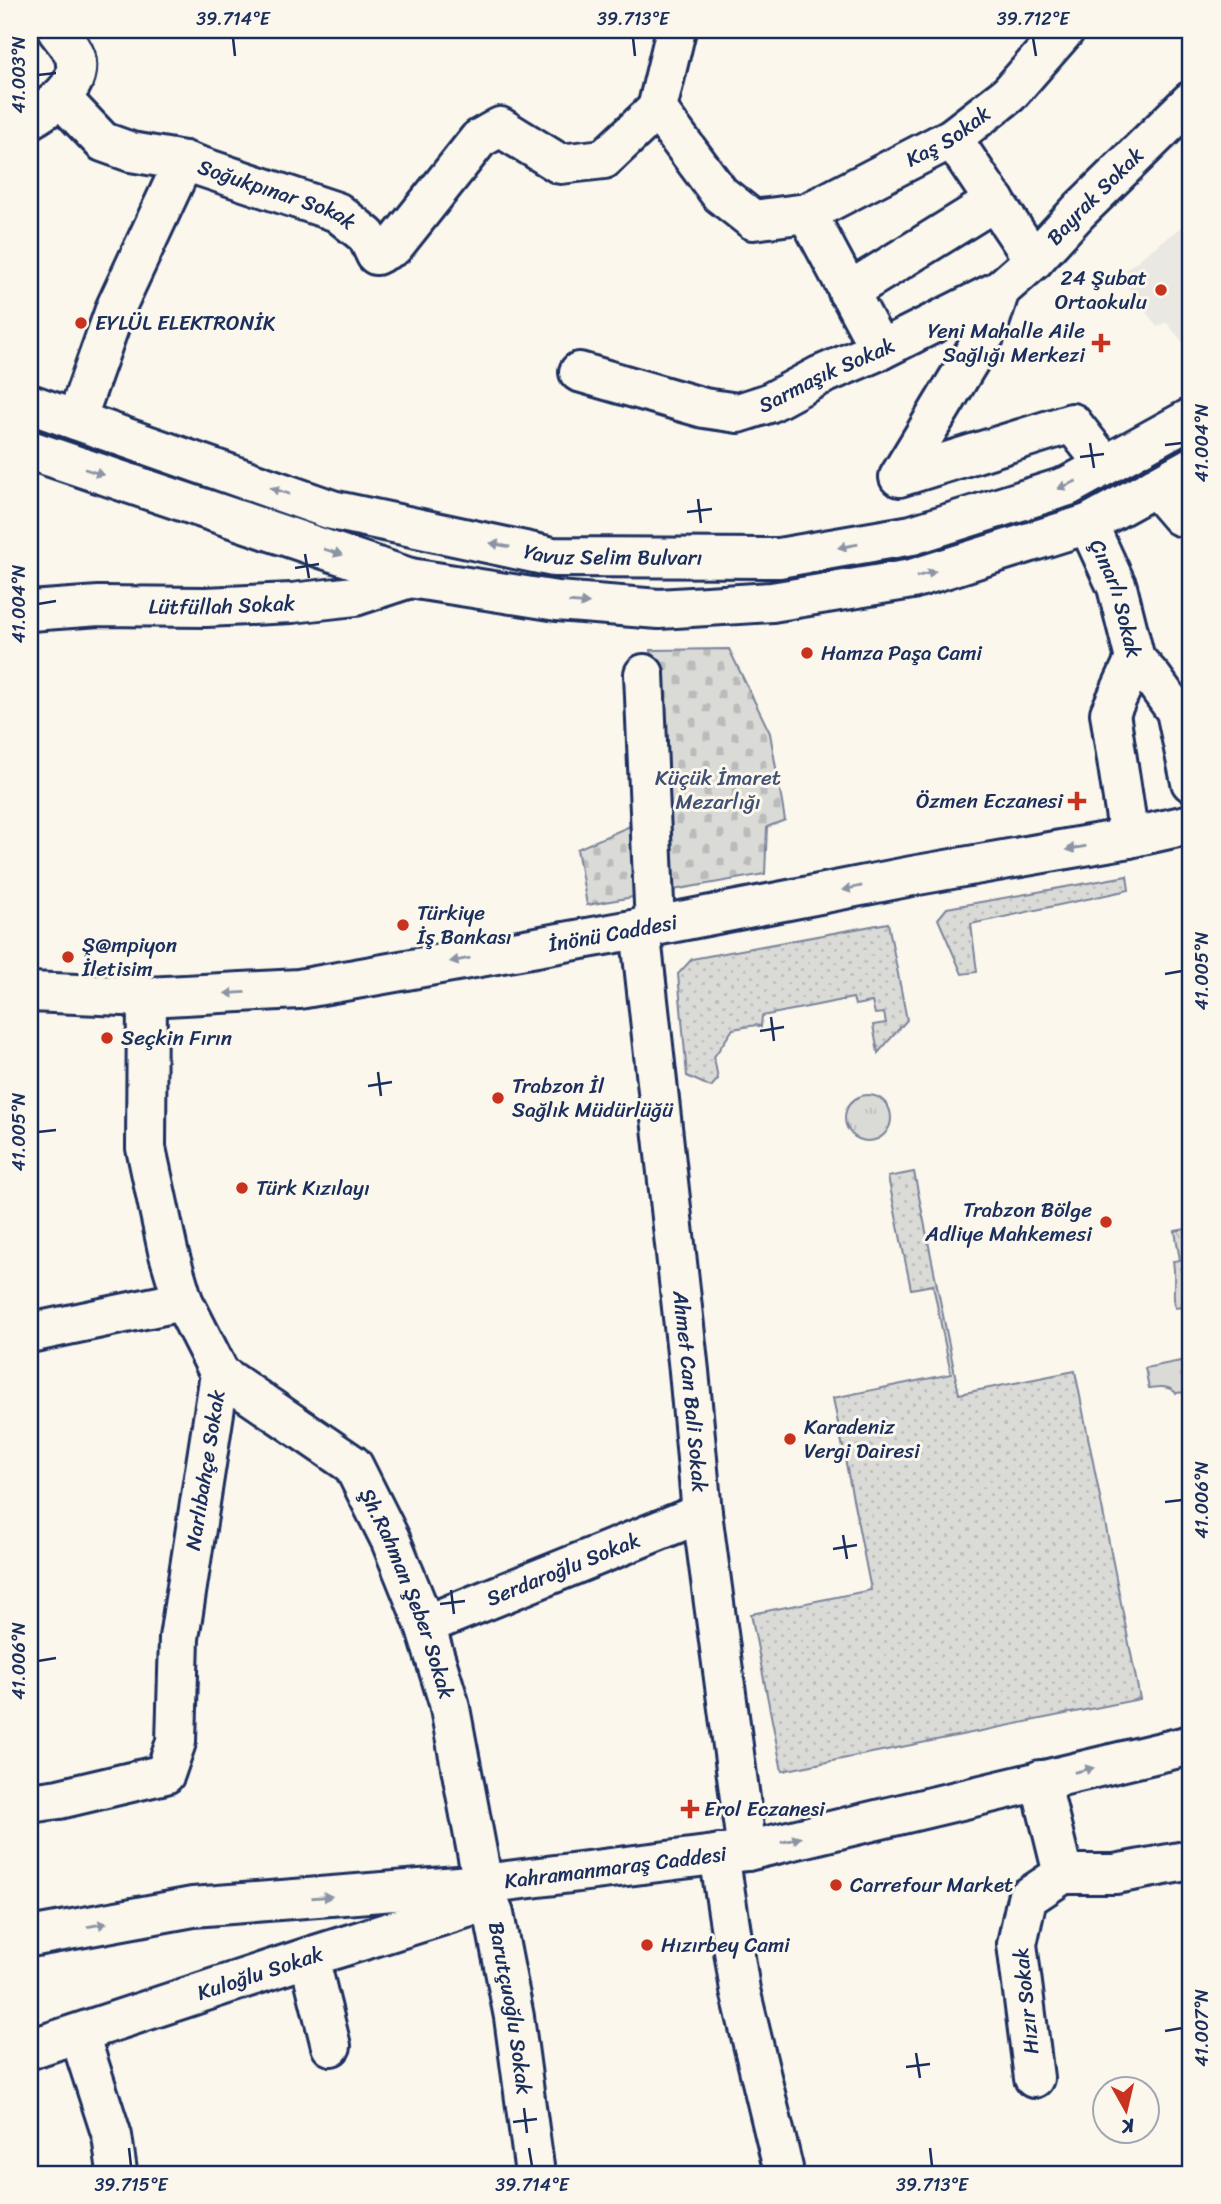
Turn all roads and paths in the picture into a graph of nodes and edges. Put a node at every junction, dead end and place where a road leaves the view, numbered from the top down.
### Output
1 (57, 30) edge
2 (676, 30) edge
3 (1065, 30) edge
4 (61, 98) junction
5 (1191, 101) edge
6 (657, 109) junction
7 (30, 120) edge
8 (952, 138) junction
9 (184, 162) junction
10 (995, 201) junction
11 (807, 213) junction
12 (1034, 260) junction
13 (1000, 290) junction
14 (848, 292) junction
15 (880, 350) junction
16 (579, 372) dead end
17 (30, 404) edge
18 (1191, 418) edge
19 (76, 420) junction
20 (30, 450) edge
21 (1105, 465) junction
22 (1191, 467) edge
23 (1155, 487) junction
24 (1185, 514) edge
25 (1088, 524) junction
26 (410, 578) junction
27 (30, 611) edge
28 (1135, 659) junction
29 (644, 674) dead end
30 (1191, 782) edge
31 (1191, 824) edge
32 (1129, 838) junction
33 (648, 927) junction
34 (30, 992) edge
35 (147, 997) junction
36 (183, 1301) junction
37 (30, 1332) edge
38 (220, 1374) junction
39 (702, 1513) junction
40 (425, 1625) junction
41 (1191, 1745) edge
42 (1040, 1780) junction
43 (30, 1803) edge
44 (733, 1853) junction
45 (1191, 1860) edge
46 (1063, 1874) junction
47 (486, 1892) junction
48 (30, 1937) edge
49 (309, 1957) junction
50 (79, 2034) junction
51 (331, 2046) dead end
52 (30, 2049) edge
53 (1034, 2078) dead end
54 (777, 2172) edge
55 (115, 2174) edge
56 (535, 2174) edge

1 - 4 street
2 - 6 street
3 - 8 street, Kaş Sokak
4 - 7 street
4 - 9 street, Soğukpınar Sokak
5 - 12 street, Bayrak Sokak
6 - 9 street, Soğukpınar Sokak
6 - 11 street, Kaş Sokak
8 - 10 street
8 - 11 street, Kaş Sokak
9 - 19 street
10 - 12 street
10 - 14 street
11 - 14 street
12 - 13 street, Bayrak Sokak
13 - 15 street, Sarmaşık Sokak
13 - 21 street
14 - 15 street
15 - 16 street, Sarmaşık Sokak
17 - 19 street, Yavuz Selim Bulvarı
18 - 21 street, Yavuz Selim Bulvarı
21 -> 19 street, Yavuz Selim Bulvarı
20 -> 26 street
22 - 23 street
23 - 24 street
23 - 25 street
26 -> 25 street
25 - 28 street, Çınarlı Sokak
26 - 27 street, Lütfüllah Sokak
28 - 30 street
28 - 32 street, Çınarlı Sokak
29 - 33 street, Ahmet Can Bali Sokak
31 - 32 street, İnönü Caddesi
32 -> 33 street, İnönü Caddesi
33 -> 35 street, İnönü Caddesi
33 - 39 street, Ahmet Can Bali Sokak
34 - 35 street, İnönü Caddesi
35 - 36 street, Narlıbahçe Sokak
36 - 37 street
36 - 38 street, Narlıbahçe Sokak
38 - 40 street, Şh.Rahman Şeber Sokak
38 - 43 street, Narlıbahçe Sokak
39 - 40 street, Serdaroğlu Sokak
39 - 44 street, Ahmet Can Bali Sokak
40 - 47 street, Şh.Rahman Şeber Sokak
42 -> 41 street, Kahramanmaraş Caddesi
44 -> 42 street, Kahramanmaraş Caddesi
42 - 46 street
44 - 47 street, Kahramanmaraş Caddesi
44 - 54 street, Ahmet Can Bali Sokak
45 - 46 street
46 - 53 street, Hızır Sokak
48 -> 47 street, Kahramanmaraş Caddesi
47 - 49 street, Kuloğlu Sokak
47 - 56 street, Barutçuoğlu Sokak
49 - 50 street, Kuloğlu Sokak
49 - 51 street
50 - 52 street, Kuloğlu Sokak
50 - 55 street

